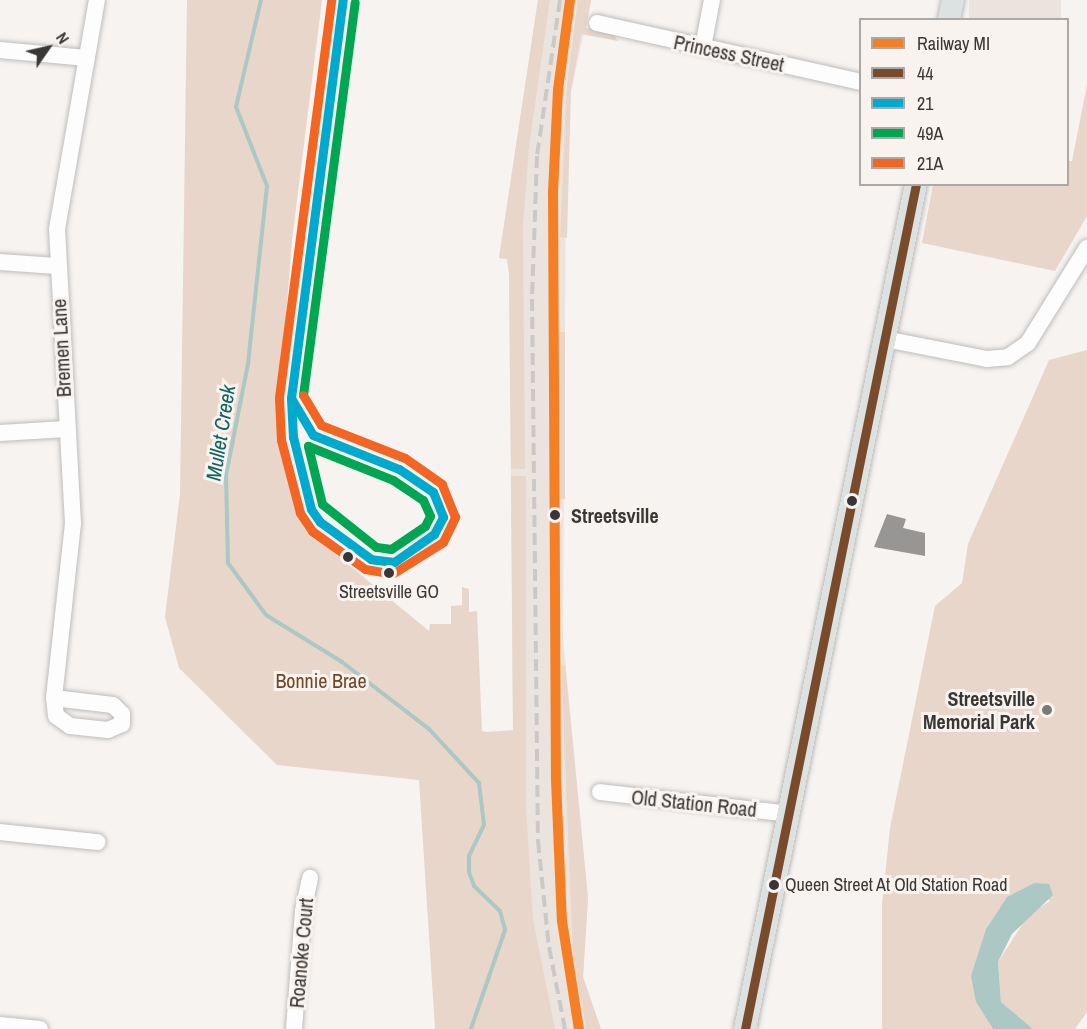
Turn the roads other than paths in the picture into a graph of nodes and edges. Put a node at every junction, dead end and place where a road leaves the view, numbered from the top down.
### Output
1 (98, 0) edge
2 (712, 0) edge
3 (953, 0) edge
4 (949, 18) edge
5 (597, 23) dead end
6 (703, 47) junction
7 (0, 50) edge
8 (87, 58) junction
9 (859, 82) edge
10 (916, 186) edge
11 (1087, 248) edge
12 (0, 262) edge
13 (56, 266) junction
14 (885, 339) junction
15 (66, 429) junction
16 (0, 433) edge
17 (54, 698) dead end
18 (600, 792) dead end
19 (789, 814) junction
20 (0, 832) edge
21 (97, 842) dead end
22 (310, 878) dead end
23 (0, 1025) edge
24 (40, 1029) edge
25 (294, 1029) edge
26 (745, 1029) edge

1 - 8 street, Bremen Lane
2 - 6 street
3 - 4 main road
5 - 6 street, Princess Street
6 - 9 street, Princess Street
7 - 8 street
8 - 13 street, Bremen Lane
10 - 14 main road
11 - 14 street
12 - 13 street
13 - 15 street, Bremen Lane
14 - 19 main road
15 - 16 street
15 - 17 street, Bremen Lane
18 - 19 street, Old Station Road
19 - 26 main road
20 - 21 street
22 - 25 street, Roanoke Court
23 - 24 street

